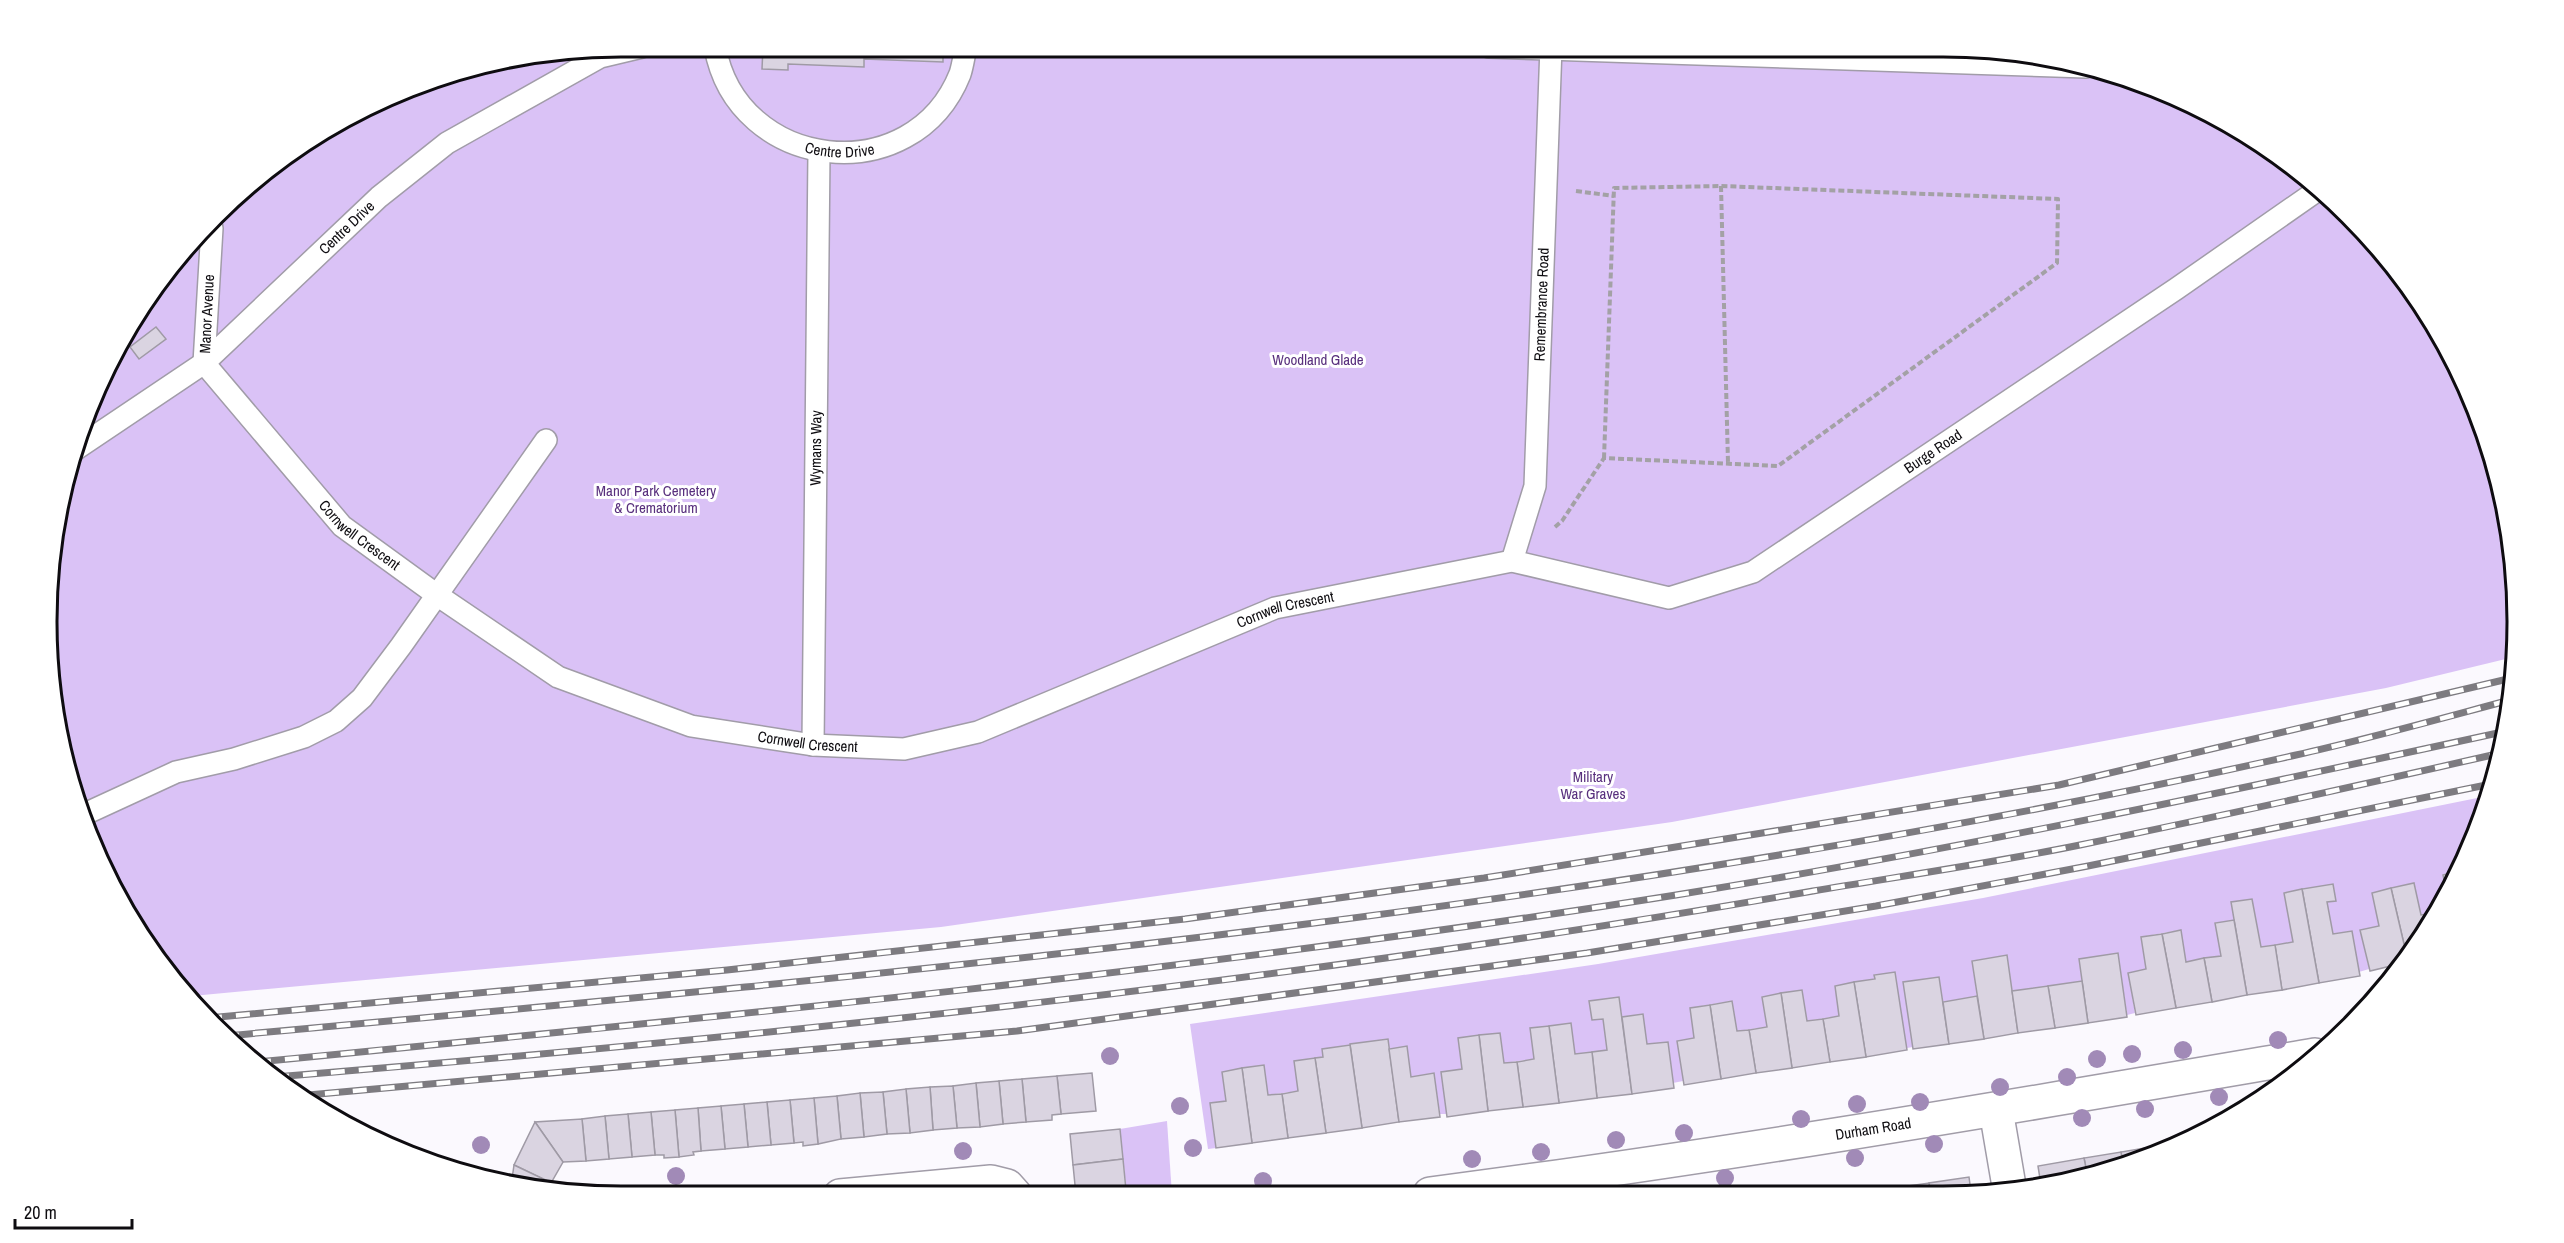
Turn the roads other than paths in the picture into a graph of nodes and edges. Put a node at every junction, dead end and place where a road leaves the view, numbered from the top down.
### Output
1 (717, 57) edge
2 (964, 57) edge
3 (1551, 57) edge
4 (1818, 57) edge
5 (599, 58) edge
6 (2035, 65) edge
7 (819, 152) junction
8 (2312, 194) edge
9 (212, 233) edge
10 (204, 363) junction
11 (546, 440) dead end
12 (86, 442) edge
13 (1512, 561) junction
14 (437, 595) junction
15 (813, 745) junction
16 (90, 812) edge
17 (2300, 1058) edge
18 (1996, 1110) junction
19 (2008, 1182) edge
20 (948, 1186) edge
21 (1007, 1186) edge
22 (1493, 1186) edge

1 - 7 lane, Centre Drive
2 - 7 lane, Centre Drive
3 - 13 lane, Remembrance Road
4 - 6 lane
5 - 10 lane, Centre Drive
7 - 15 lane, Wymans Way
8 - 13 lane, Burge Road
9 - 10 lane, Manor Avenue
10 - 12 lane, Centre Drive
10 - 14 lane, Cornwell Crescent
11 - 14 lane
13 - 15 lane, Cornwell Crescent
14 - 15 lane, Cornwell Crescent
14 - 16 lane
17 - 18 street, Durham Road
18 - 19 street
18 - 22 street, Durham Road
20 - 21 street

